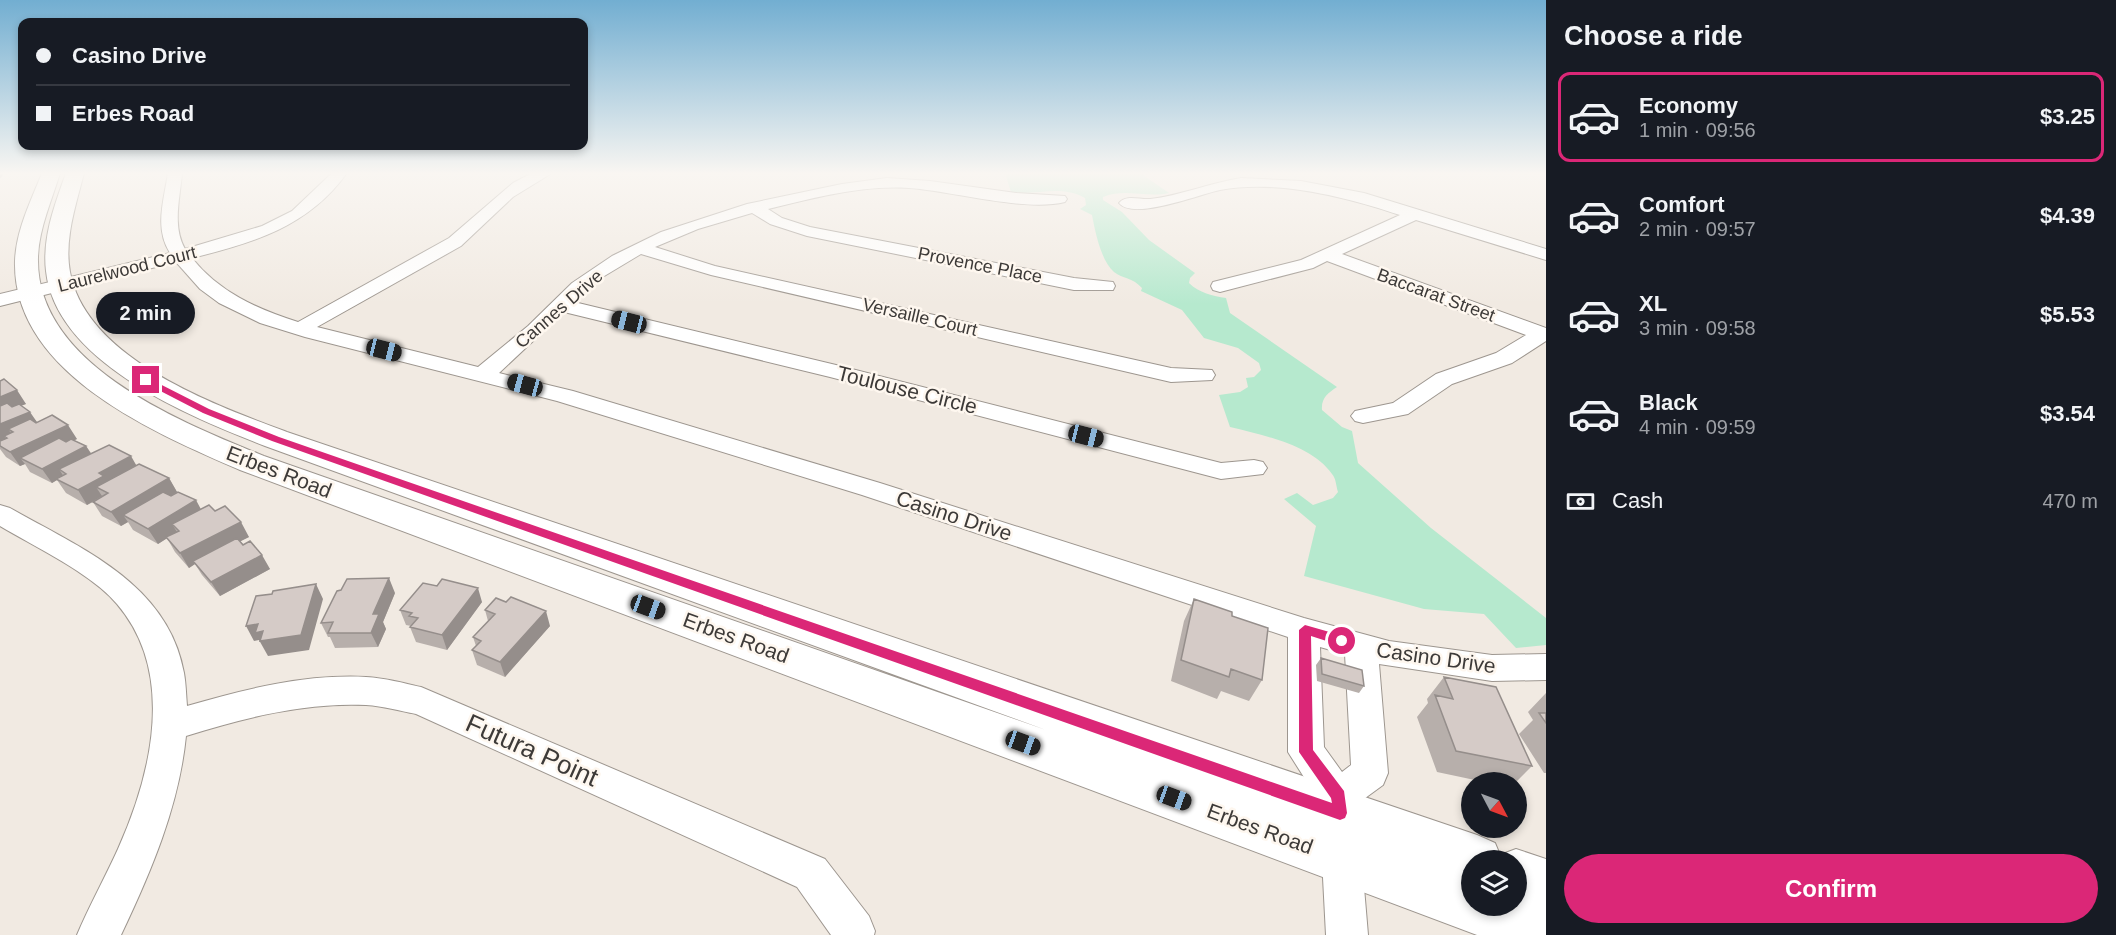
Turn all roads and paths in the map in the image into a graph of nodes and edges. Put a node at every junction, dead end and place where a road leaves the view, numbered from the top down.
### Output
1 (37, 217) edge
2 (62, 217) edge
3 (170, 217) edge
4 (293, 217) edge
5 (483, 217) edge
6 (720, 217) edge
7 (770, 217) edge
8 (1409, 217) edge
9 (1423, 217) edge
10 (638, 248) junction
11 (1327, 255) junction
12 (1546, 255) edge
13 (180, 256) junction
14 (1106, 286) dead end
15 (1220, 286) dead end
16 (31, 292) edge
17 (560, 305) junction
18 (300, 329) junction
19 (1544, 334) edge
20 (484, 374) junction
21 (1204, 375) dead end
22 (1363, 416) dead end
23 (1254, 468) dead end
24 (0, 514) edge
25 (1305, 630) junction
26 (1361, 646) junction
27 (1546, 667) edge
28 (170, 726) junction
29 (1340, 823) junction
30 (1461, 857) edge
31 (1527, 879) edge
32 (1546, 885) edge
33 (1461, 899) edge
34 (1498, 916) edge
35 (854, 931) dead end
36 (1546, 934) edge
37 (98, 935) edge
38 (1347, 935) edge

1 - 16 main road, Erbes Road
2 - 16 main road, Erbes Road
3 - 13 street, Casino Drive
4 - 13 street, Laurelwood Court
5 - 18 street
6 - 10 street, Cannes Drive
7 - 14 street, Provence Place
8 - 11 street
9 - 12 street
10 - 17 street, Cannes Drive
10 - 21 street, Versaille Court
11 - 15 street
11 - 19 street, Baccarat Street
13 - 16 street, Laurelwood Court
13 - 18 street, Casino Drive
16 - 29 main road, Erbes Road
17 - 20 street, Cannes Drive
17 - 23 street, Toulouse Circle
18 - 20 street, Casino Drive
19 - 22 street
20 - 25 street, Casino Drive
24 - 28 street
25 - 26 street, Casino Drive
25 - 29 street
26 - 27 street, Casino Drive
26 - 29 street
28 - 35 street, Futura Point
28 - 37 street
29 - 30 main road, Erbes Road
29 - 33 main road, Erbes Road
29 - 38 street
31 - 32 main road
34 - 36 main road, Erbes Road

